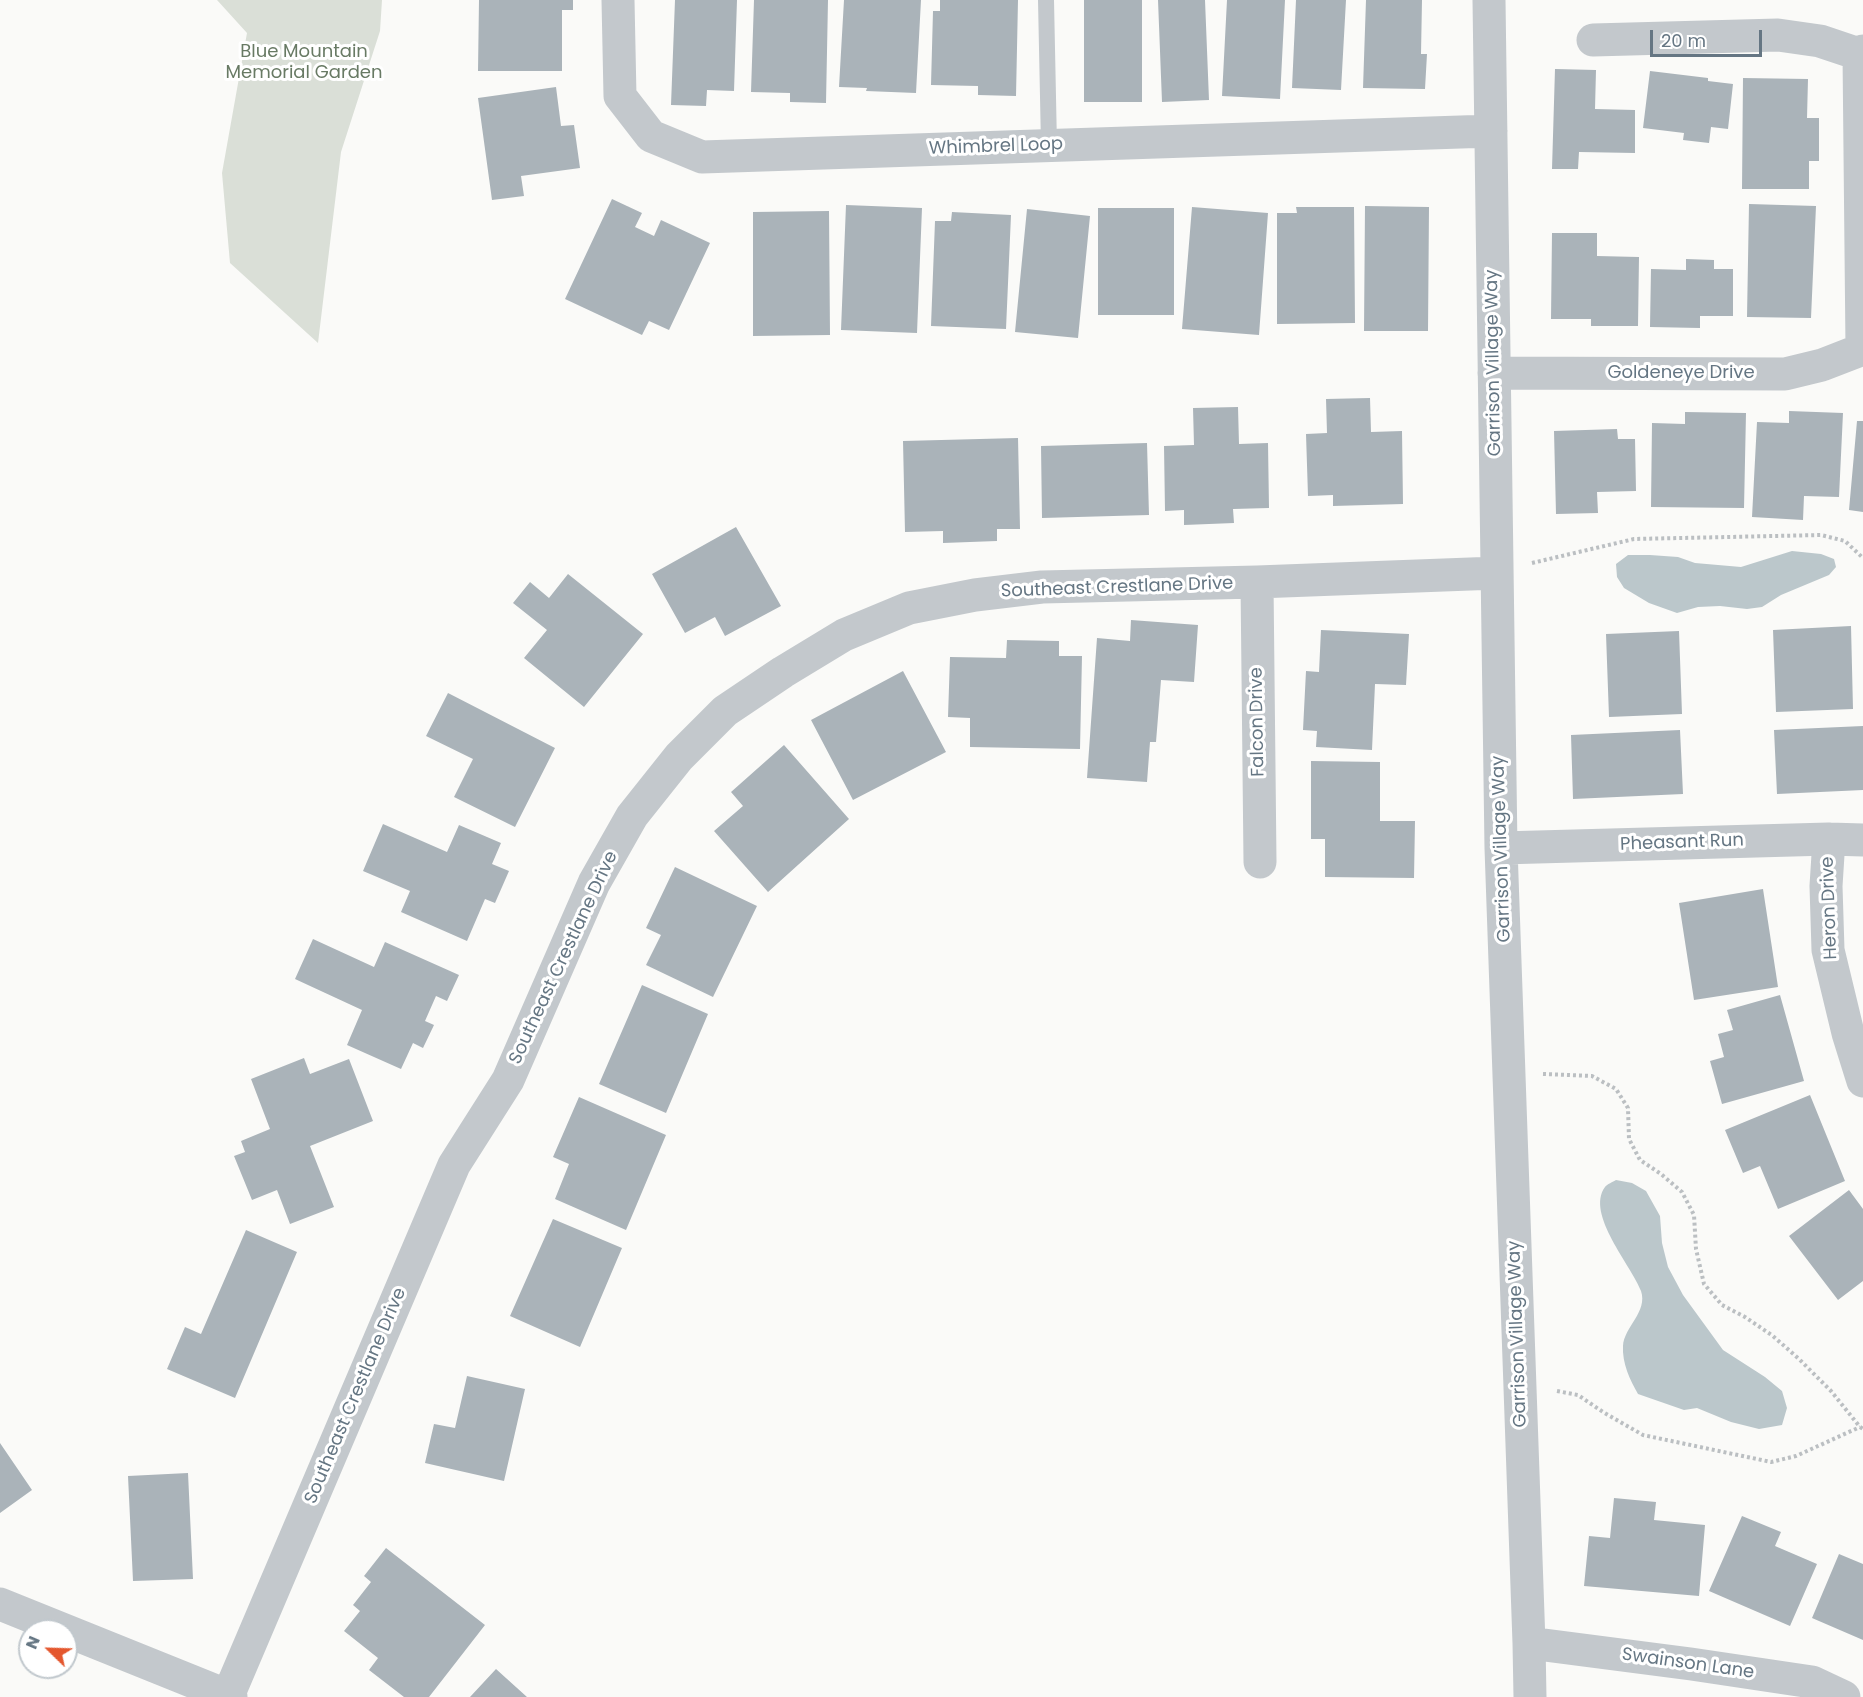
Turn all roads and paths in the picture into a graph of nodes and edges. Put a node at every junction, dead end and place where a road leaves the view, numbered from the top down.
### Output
1 (618, 0) edge
2 (1046, 0) edge
3 (1489, 0) edge
4 (1593, 40) dead end
5 (1861, 52) edge
6 (1491, 131) junction
7 (1049, 146) junction
8 (1863, 348) edge
9 (1494, 373) junction
10 (1863, 558) edge
11 (1497, 573) junction
12 (1257, 582) junction
13 (1829, 839) junction
14 (1863, 840) edge
15 (1501, 848) junction
16 (1260, 862) dead end
17 (1509, 1070) junction
18 (1863, 1081) edge
19 (1520, 1390) junction
20 (1862, 1428) edge
21 (0, 1604) edge
22 (1529, 1643) junction
23 (229, 1696) edge
24 (1530, 1697) edge
25 (1844, 1697) edge

1 - 7 street, Whimbrel Loop
2 - 7 lane
3 - 6 street, Garrison Village Way
4 - 5 street
5 - 8 street
6 - 7 street, Whimbrel Loop
6 - 9 street, Garrison Village Way
8 - 9 street, Goldeneye Drive
9 - 11 street, Garrison Village Way
10 - 11 path
11 - 12 street, Southeast Crestlane Drive
11 - 15 street, Garrison Village Way
12 - 16 street, Falcon Drive
12 - 23 street, Southeast Crestlane Drive
13 - 14 street, Pheasant Run
13 - 15 street, Pheasant Run
13 - 18 street, Heron Drive
15 - 17 street, Garrison Village Way
17 - 19 street, Garrison Village Way
17 - 20 path
19 - 20 path
19 - 22 street, Garrison Village Way
21 - 23 street
22 - 24 street, Garrison Village Way
22 - 25 street, Swainson Lane

